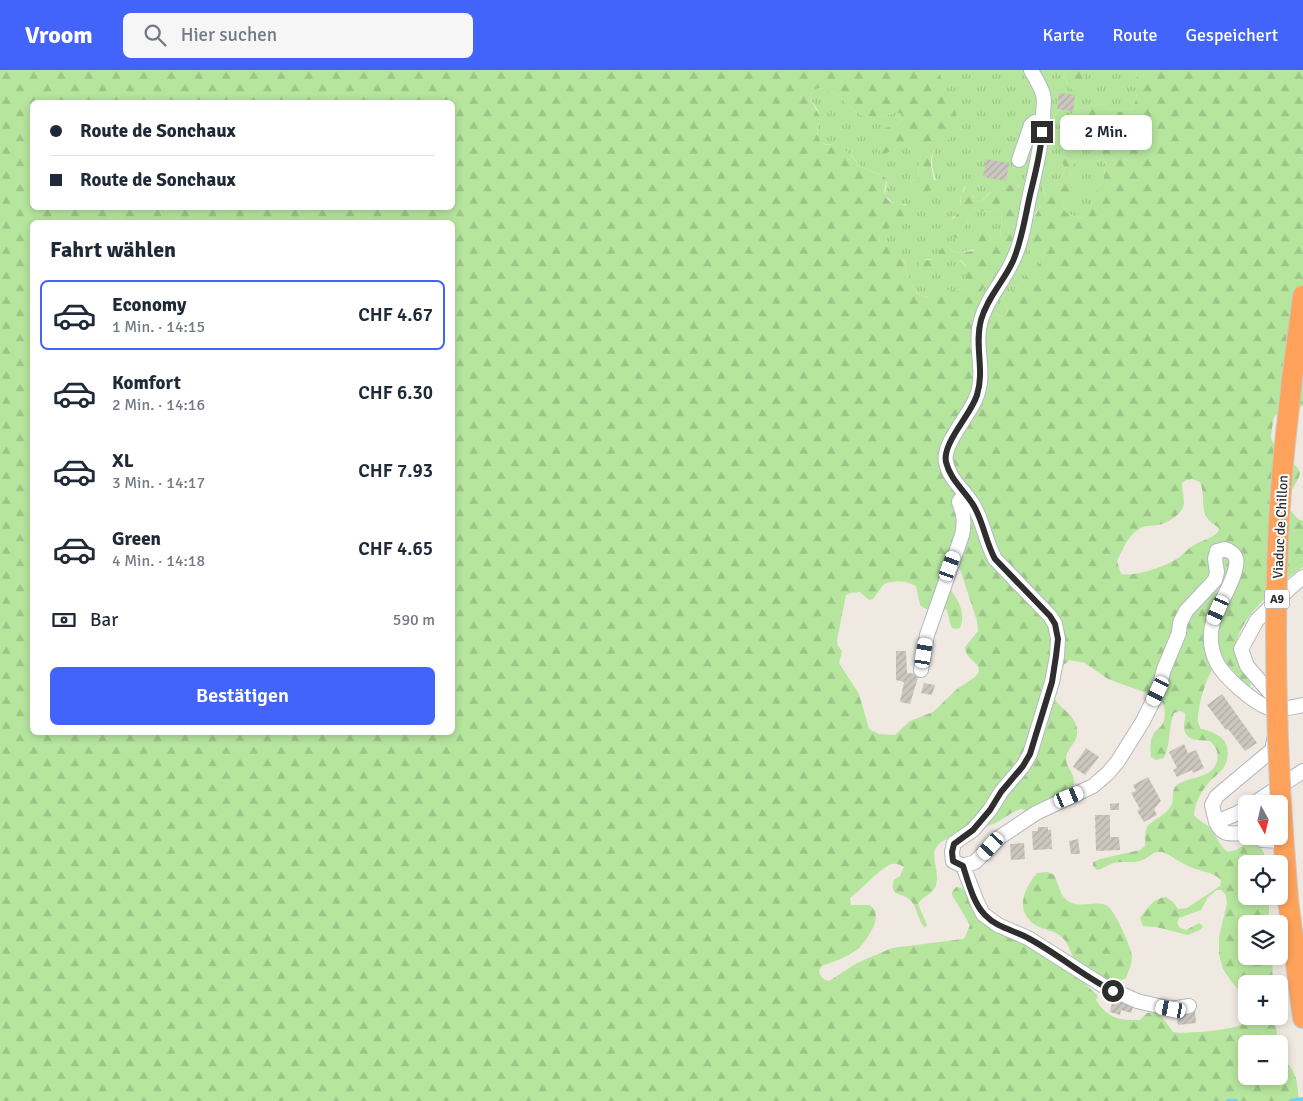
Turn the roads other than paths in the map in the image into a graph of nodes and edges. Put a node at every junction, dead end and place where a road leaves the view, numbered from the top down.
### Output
1 (1031, 70) edge
2 (1043, 122) junction
3 (1019, 160) dead end
4 (1303, 296) edge
5 (966, 493) junction
6 (1303, 577) edge
7 (921, 670) dead end
8 (1303, 705) edge
9 (1277, 708) junction
10 (1303, 772) edge
11 (1267, 795) edge
12 (1281, 795) edge
13 (1238, 813) edge
14 (1216, 822) junction
15 (1238, 834) edge
16 (1283, 845) edge
17 (963, 866) junction
18 (1189, 1006) dead end
19 (1303, 1018) edge

1 - 2 street
2 - 3 street
2 - 5 street
4 - 12 highway, Viaduc de Chillon / A9, bridge
5 - 7 street
5 - 17 street
6 - 9 street
8 - 9 street
9 - 14 street
9 - 17 street
10 - 11 street
13 - 14 street
14 - 15 street
16 - 19 highway, A9
17 - 18 street

